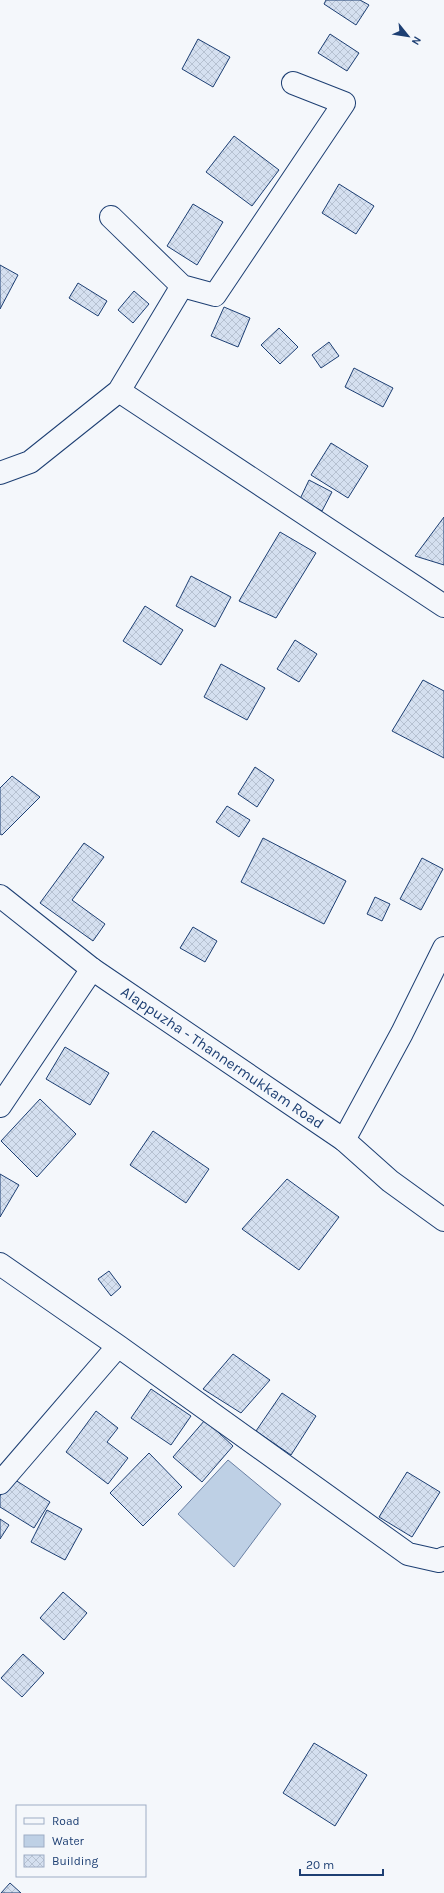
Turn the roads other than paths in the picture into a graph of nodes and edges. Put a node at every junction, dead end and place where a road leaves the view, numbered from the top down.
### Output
1 (293, 83) dead end
2 (111, 217) dead end
3 (182, 286) junction
4 (119, 391) junction
5 (0, 473) edge
6 (444, 606) edge
7 (0, 896) edge
8 (444, 948) edge
9 (92, 969) junction
10 (0, 1106) edge
11 (344, 1140) junction
12 (444, 1220) edge
13 (0, 1264) edge
14 (118, 1346) junction
15 (0, 1483) edge
16 (444, 1558) edge

1 - 3 street
2 - 3 street
3 - 4 street
4 - 5 street
4 - 6 street
7 - 9 street, Alappuzha - Thannermukkam Road
8 - 11 street
9 - 10 street
9 - 11 street, Alappuzha - Thannermukkam Road
11 - 12 street, Alappuzha - Thannermukkam Road
13 - 14 street
14 - 15 street
14 - 16 street

